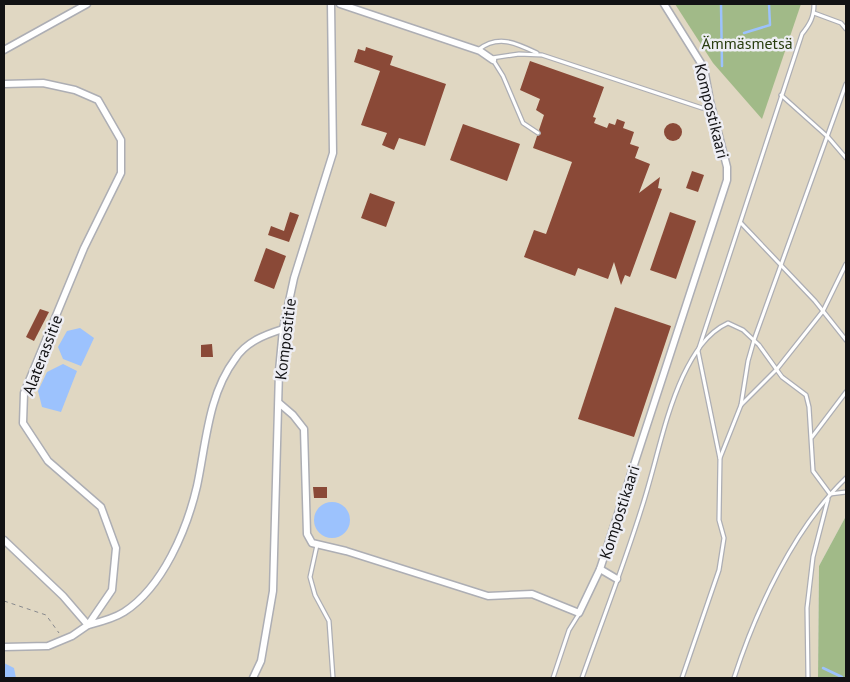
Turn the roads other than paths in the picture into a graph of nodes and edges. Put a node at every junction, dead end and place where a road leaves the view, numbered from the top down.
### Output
1 (87, 4) edge
2 (332, 4) edge
3 (340, 4) edge
4 (664, 4) edge
5 (814, 4) edge
6 (814, 13) junction
7 (846, 29) edge
8 (4, 50) edge
9 (478, 50) junction
10 (542, 55) junction
11 (492, 59) junction
12 (4, 84) edge
13 (846, 84) edge
14 (782, 95) junction
15 (711, 107) junction
16 (538, 133) dead end
17 (828, 137) junction
18 (846, 158) edge
19 (741, 223) junction
20 (846, 264) edge
21 (781, 265) junction
22 (823, 311) junction
23 (283, 329) junction
24 (754, 340) junction
25 (846, 340) edge
26 (698, 351) junction
27 (777, 369) junction
28 (846, 392) edge
29 (278, 403) junction
30 (741, 405) junction
31 (811, 438) junction
32 (720, 459) junction
33 (846, 478) edge
34 (846, 492) edge
35 (830, 494) junction
36 (4, 540) edge
37 (317, 544) junction
38 (600, 569) junction
39 (617, 579) junction
40 (579, 613) junction
41 (88, 625) junction
42 (4, 647) edge
43 (253, 678) edge
44 (333, 678) edge
45 (553, 678) edge
46 (582, 678) edge
47 (682, 678) edge
48 (734, 678) edge
49 (808, 678) edge

1 - 8 street
2 - 23 street, Kompostitie
3 - 9 street
4 - 15 street, Kompostikaari
5 - 6 lane
6 - 7 lane
6 - 14 lane
9 - 10 lane
9 - 11 street
10 - 11 lane
10 - 15 lane
11 - 16 lane
12 - 41 street, Alaterassitie
13 - 17 lane
14 - 17 lane
14 - 19 lane
15 - 38 street, Kompostikaari
17 - 18 lane
17 - 21 lane
19 - 21 lane
19 - 26 lane
20 - 22 lane
21 - 22 lane
21 - 24 lane
22 - 25 lane
22 - 27 lane
23 - 29 street, Kompostitie
23 - 41 street
24 - 26 lane
24 - 27 lane
24 - 30 lane
26 - 32 lane
26 - 39 lane
27 - 30 lane
27 - 31 lane
28 - 31 lane
29 - 37 street
29 - 43 street, Kompostitie
30 - 32 lane
31 - 35 lane
32 - 47 lane
33 - 35 lane
34 - 35 lane
35 - 48 lane
35 - 49 lane
36 - 41 street
37 - 40 street
37 - 44 lane
38 - 39 street
38 - 40 street, Kompostikaari
39 - 46 lane
40 - 45 lane
41 - 42 street, Alaterassitie

